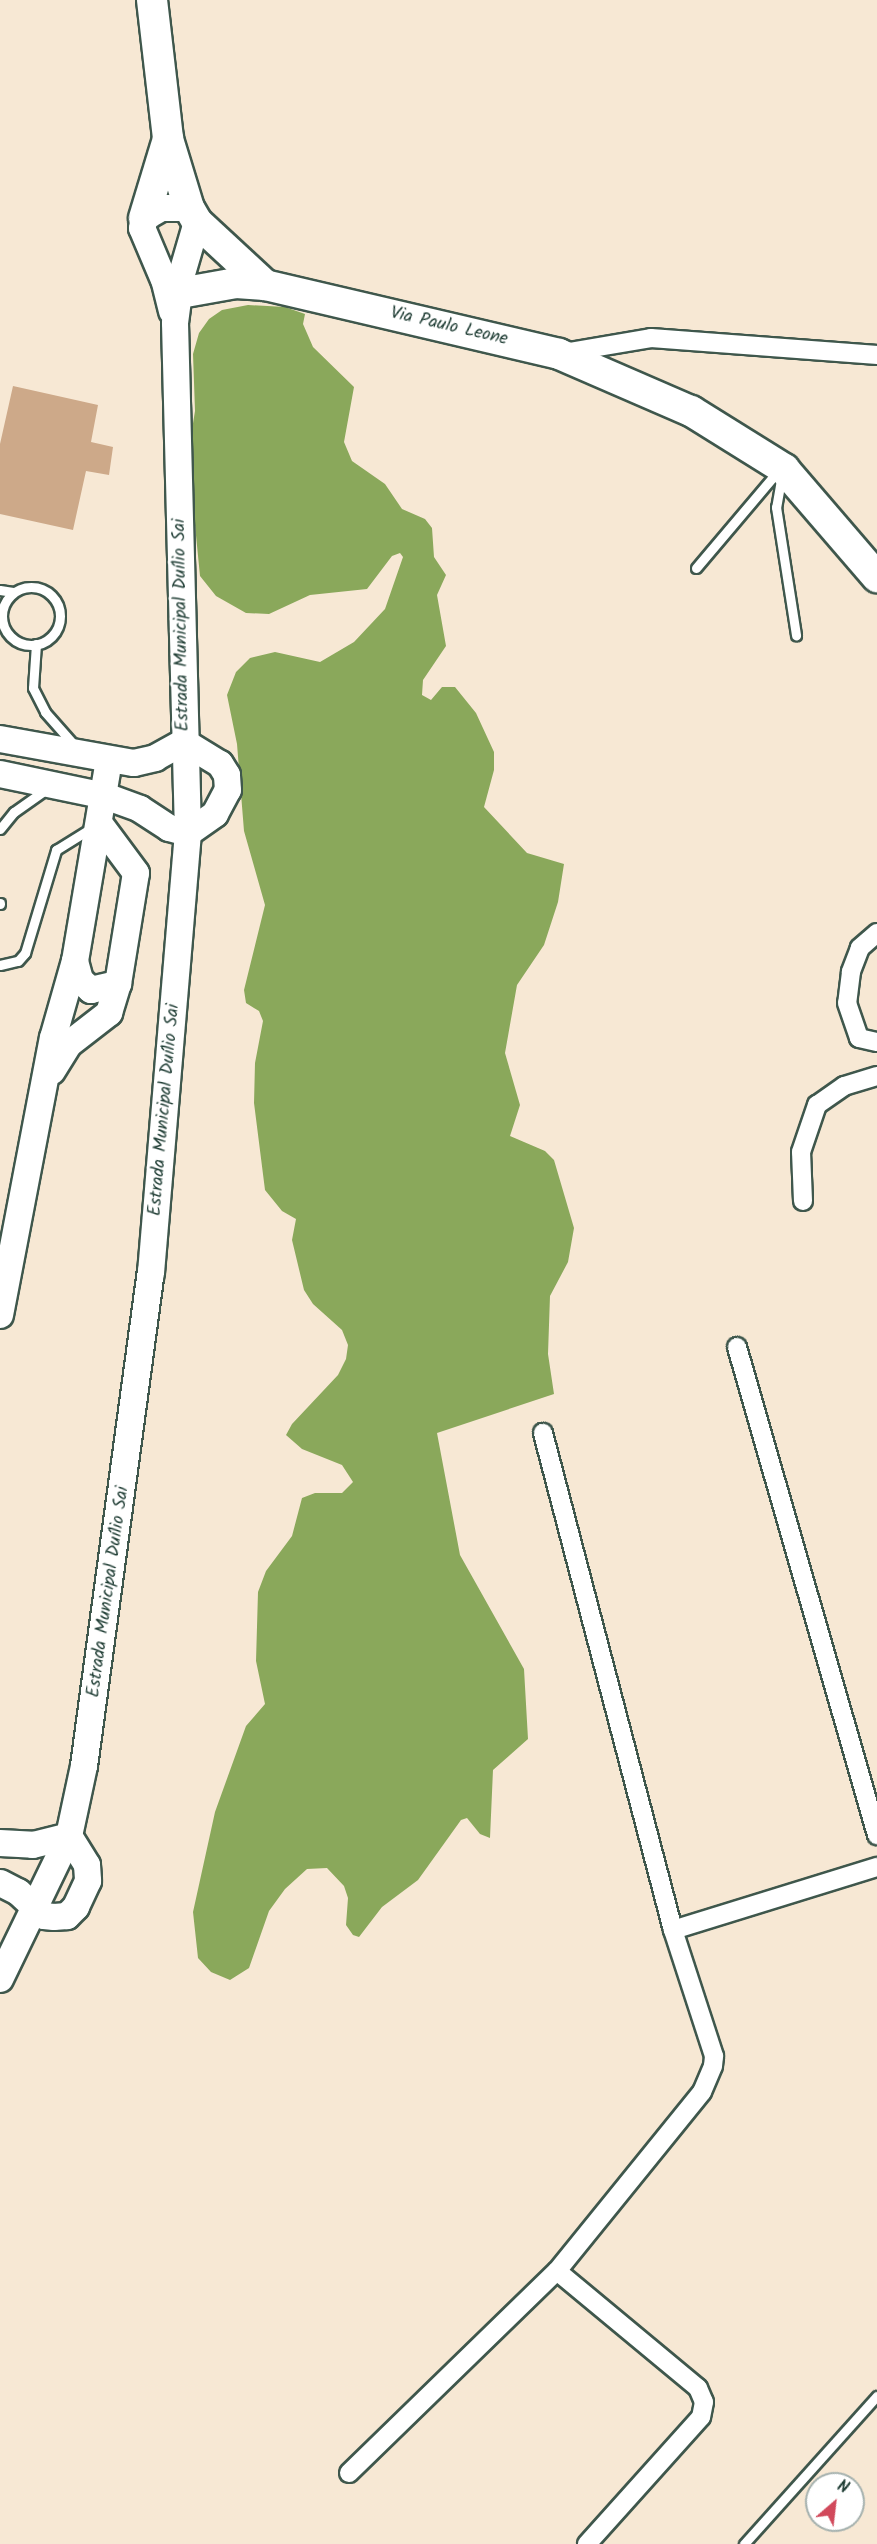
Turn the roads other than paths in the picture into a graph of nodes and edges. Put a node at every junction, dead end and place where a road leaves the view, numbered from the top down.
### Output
1 (152, 0) edge
2 (168, 139) junction
3 (193, 215) junction
4 (144, 218) junction
5 (152, 251) junction
6 (187, 252) junction
7 (265, 285) junction
8 (180, 293) junction
9 (175, 323) junction
10 (559, 354) junction
11 (877, 355) edge
12 (783, 468) junction
13 (696, 568) dead end
14 (877, 577) edge
15 (0, 590) edge
16 (13, 592) junction
17 (796, 635) dead end
18 (36, 645) junction
19 (0, 739) edge
20 (184, 742) junction
21 (84, 756) junction
22 (109, 761) junction
23 (0, 774) edge
24 (52, 785) junction
25 (105, 796) junction
26 (99, 823) junction
27 (0, 829) edge
28 (188, 833) junction
29 (122, 851) junction
30 (90, 872) junction
31 (877, 933) edge
32 (75, 961) junction
33 (0, 965) edge
34 (118, 984) junction
35 (877, 1042) edge
36 (877, 1076) edge
37 (48, 1077) junction
38 (803, 1201) dead end
39 (0, 1315) edge
40 (737, 1347) dead end
41 (543, 1433) dead end
42 (69, 1836) junction
43 (877, 1836) edge
44 (0, 1843) edge
45 (877, 1867) edge
46 (0, 1883) edge
47 (34, 1909) junction
48 (673, 1930) junction
49 (0, 1979) edge
50 (557, 2271) junction
51 (877, 2396) edge
52 (349, 2473) dead end
53 (587, 2544) edge
54 (744, 2544) edge

1 - 2 main road
2 - 3 main road
2 - 4 main road
3 - 4 street
3 - 6 street, Estrada Municipal Duílio Sai
3 - 7 main road, Via Paulo Leone
4 - 5 street
5 - 6 street
5 - 9 street
6 - 8 street, Estrada Municipal Duílio Sai
7 - 8 main road
7 - 10 main road, Via Paulo Leone
8 - 9 street, Estrada Municipal Duílio Sai
9 - 20 street, Estrada Municipal Duílio Sai
10 - 11 street
10 - 12 main road, Via Paulo Leone
12 - 13 lane
12 - 14 main road, Via Paulo Leone
12 - 17 lane
15 - 16 lane
16 - 18 lane
16 - 18 lane
18 - 21 lane
19 - 21 street
20 - 22 street
20 - 28 street, Estrada Municipal Duílio Sai
20 - 28 street
21 - 22 street
22 - 25 street
23 - 24 street
24 - 25 street
24 - 27 lane
25 - 26 street
25 - 28 street
26 - 29 street
26 - 30 street
26 - 33 lane
28 - 42 street, Estrada Municipal Duílio Sai
29 - 30 street
29 - 34 street
30 - 32 street
31 - 35 street
32 - 34 street
32 - 37 street
34 - 37 street
36 - 38 street
37 - 39 street
40 - 43 street
41 - 48 street
42 - 44 street
42 - 47 street, Estrada Municipal Duílio Sai
42 - 47 street
45 - 48 street
46 - 47 street
47 - 49 street, Estrada Municipal Duílio Sai
48 - 50 street
50 - 52 street
50 - 53 street
51 - 54 lane

